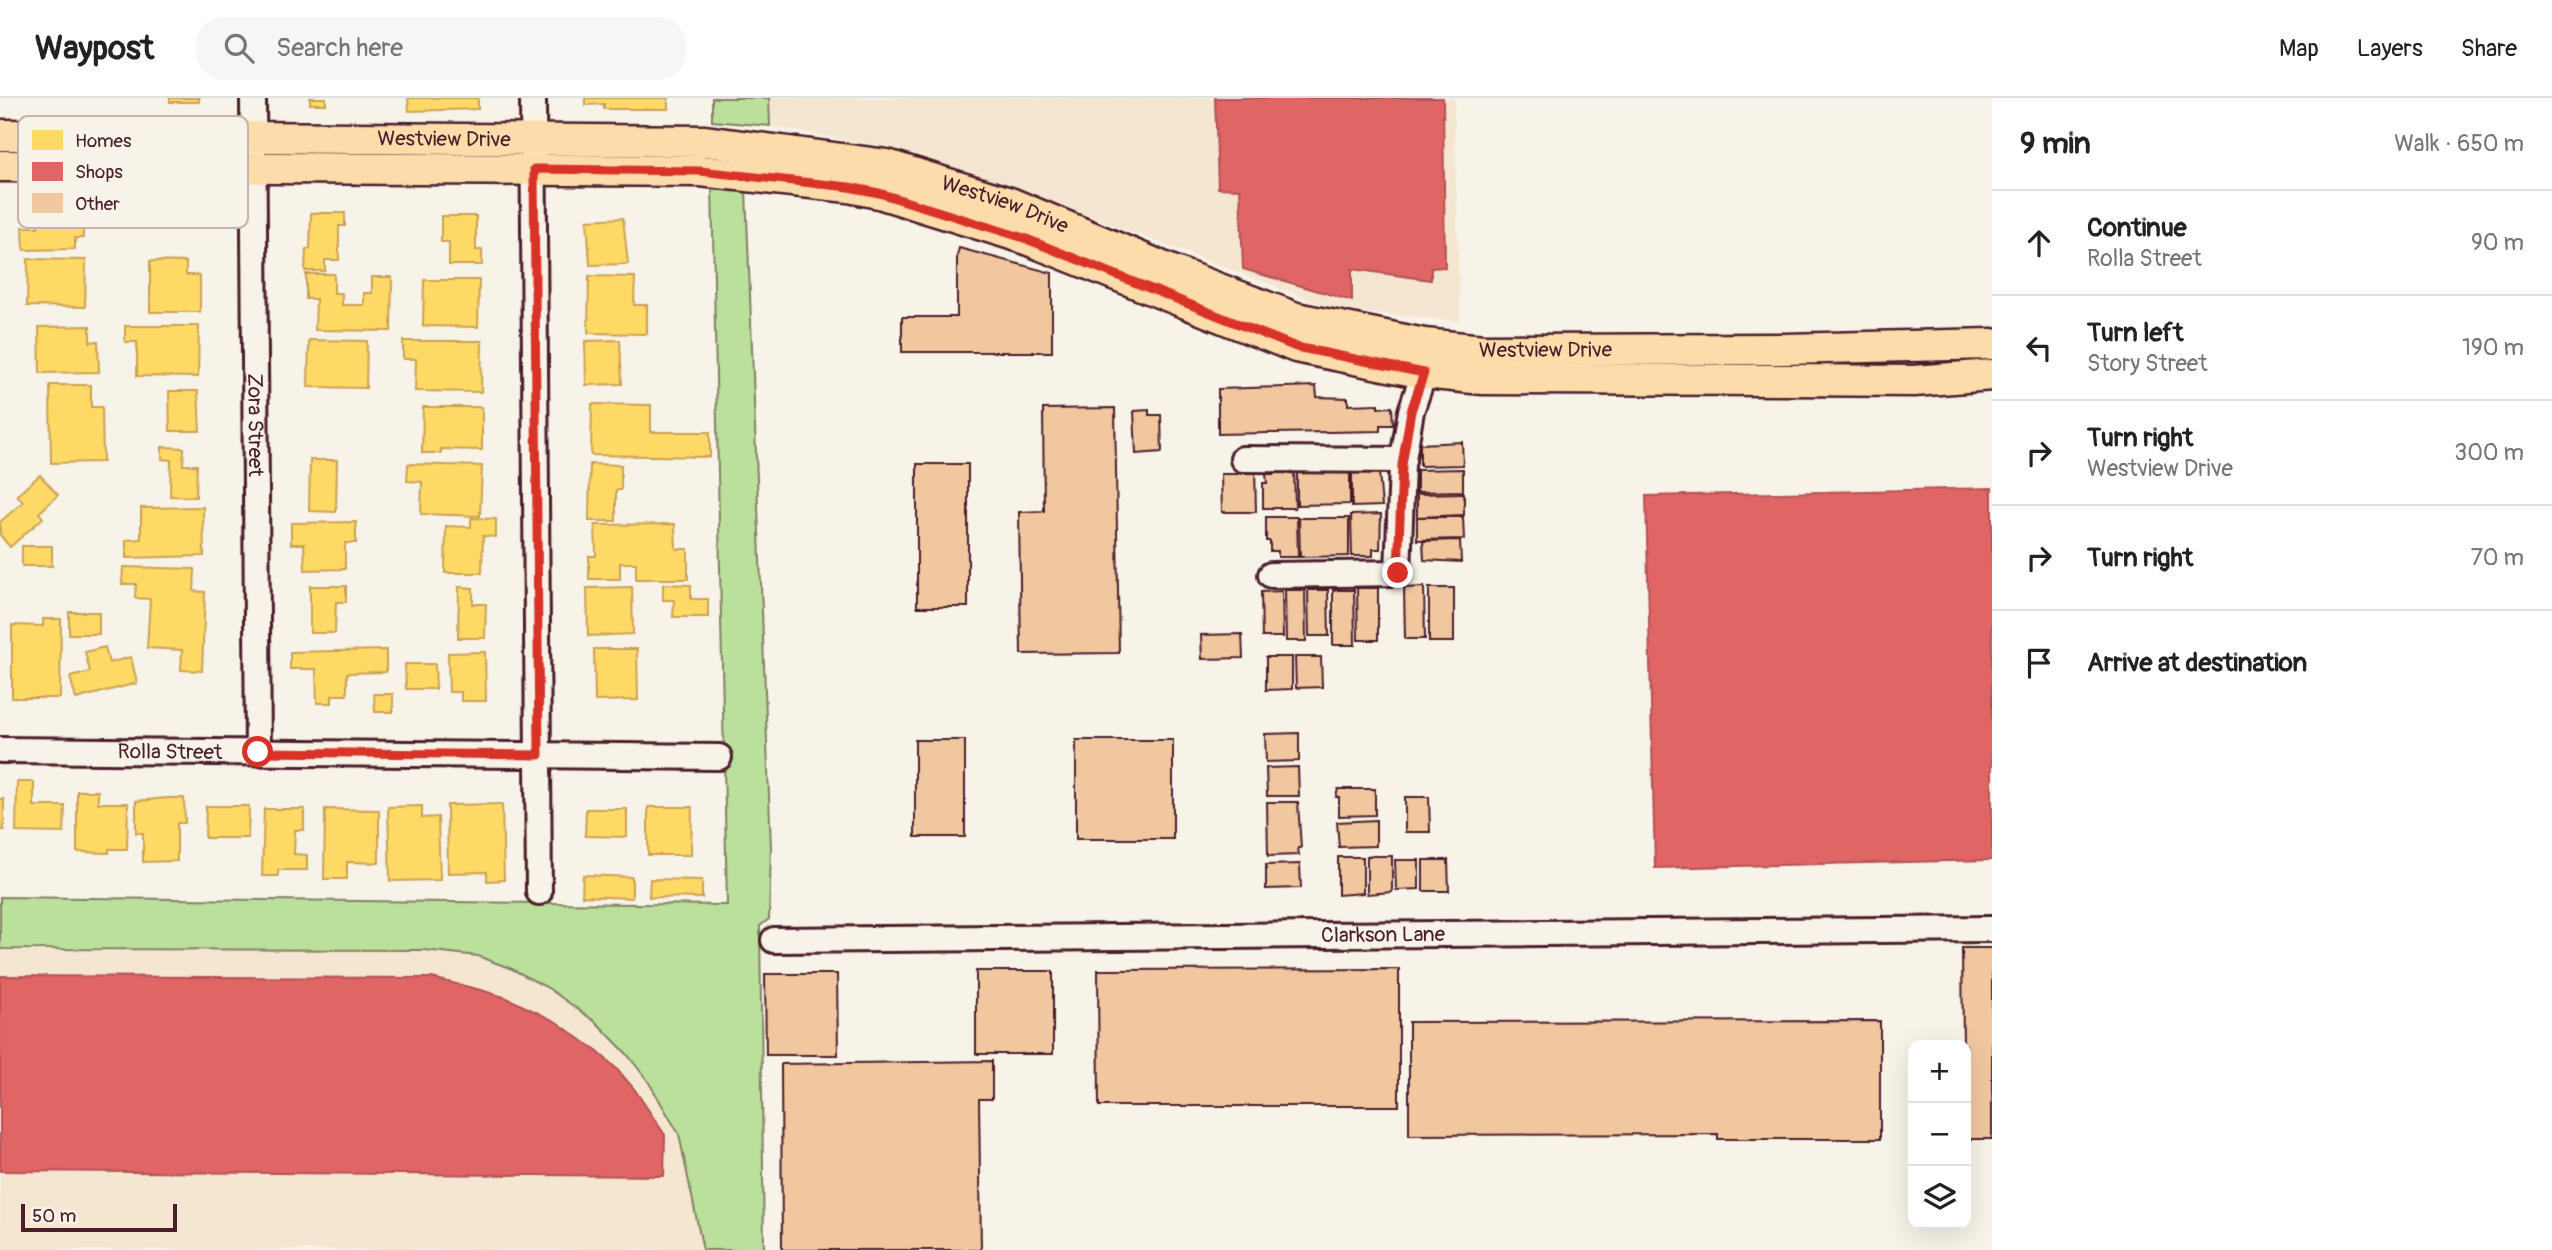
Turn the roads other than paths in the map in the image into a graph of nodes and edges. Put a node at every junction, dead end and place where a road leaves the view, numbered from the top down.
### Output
1 (253, 98) edge
2 (533, 98) edge
3 (0, 135) edge
4 (18, 135) edge
5 (248, 138) edge
6 (252, 138) junction
7 (533, 139) junction
8 (0, 166) edge
9 (18, 166) edge
10 (248, 169) edge
11 (253, 169) junction
12 (534, 169) junction
13 (1992, 344) edge
14 (1424, 373) junction
15 (1992, 374) edge
16 (1243, 459) dead end
17 (1403, 460) junction
18 (1271, 575) dead end
19 (0, 750) edge
20 (258, 752) junction
21 (539, 755) junction
22 (719, 757) dead end
23 (539, 892) dead end
24 (1992, 929) edge
25 (774, 940) dead end

1 - 6 street, Zora Street
2 - 7 street
3 - 4 main road, Westview Drive
5 - 6 main road, Westview Drive
6 - 7 main road, Westview Drive
6 - 11 street, Zora Street
7 - 12 street
7 - 13 main road, Westview Drive
8 - 9 main road, Westview Drive
10 - 11 main road, Westview Drive
11 - 12 main road, Westview Drive
11 - 20 street, Zora Street
12 - 14 main road, Westview Drive
12 - 21 street
14 - 15 main road, Westview Drive
14 - 17 street
16 - 17 street
17 - 18 street
19 - 20 street, Rolla Street
20 - 21 street, Rolla Street
21 - 22 street, Rolla Street
21 - 23 street
24 - 25 street, Clarkson Lane

